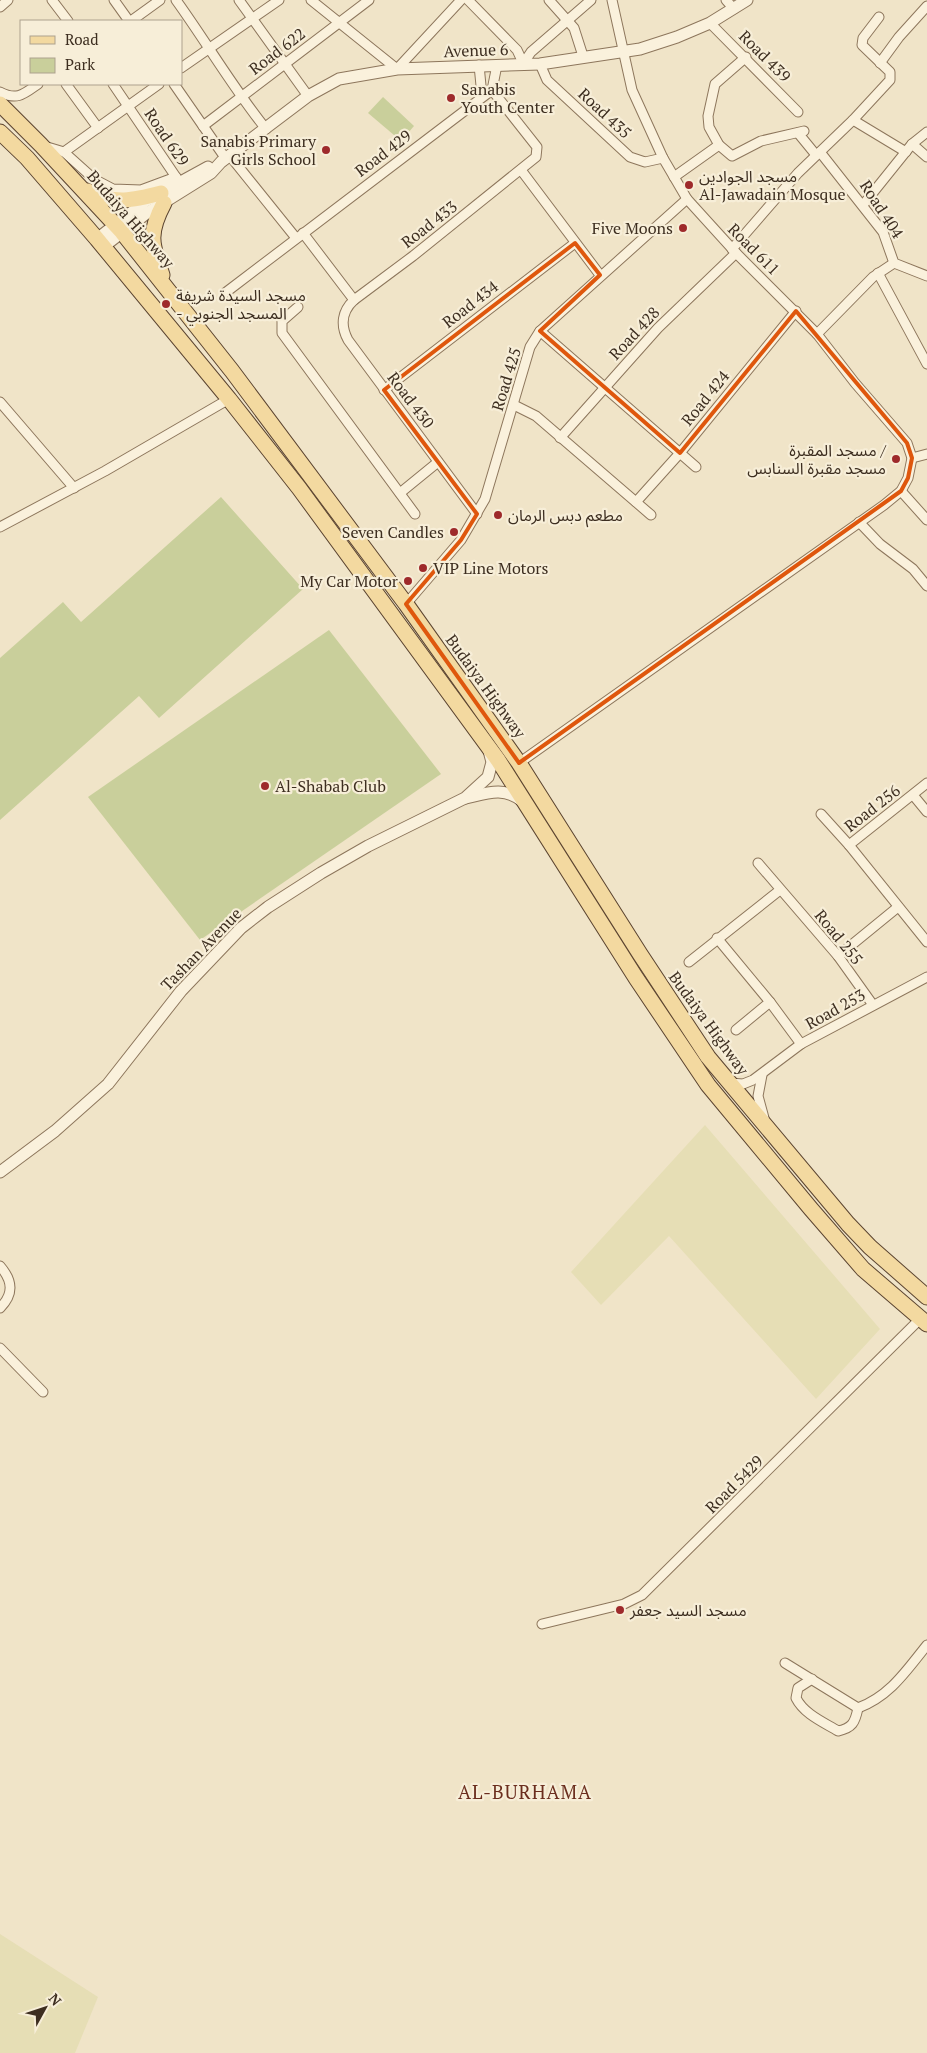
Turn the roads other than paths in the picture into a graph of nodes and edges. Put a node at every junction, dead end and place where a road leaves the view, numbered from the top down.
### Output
1 (8, 0) edge
2 (52, 0) edge
3 (114, 0) edge
4 (160, 0) edge
5 (176, 0) edge
6 (239, 0) edge
7 (279, 0) edge
8 (311, 0) edge
9 (369, 0) edge
10 (461, 0) edge
11 (468, 0) edge
12 (549, 0) edge
13 (591, 0) edge
14 (612, 0) edge
15 (747, 0) edge
16 (730, 4) edge
17 (927, 6) edge
18 (0, 8) edge
19 (879, 17) dead end
20 (253, 18) junction
21 (67, 20) edge
22 (129, 20) edge
23 (131, 20) edge
24 (568, 21) junction
25 (338, 23) junction
26 (710, 23) junction
27 (210, 47) junction
28 (625, 50) junction
29 (583, 56) junction
30 (746, 58) junction
31 (880, 63) junction
32 (286, 64) junction
33 (530, 64) junction
34 (479, 65) junction
35 (497, 65) junction
36 (182, 67) edge
37 (397, 69) junction
38 (37, 85) edge
39 (67, 85) edge
40 (114, 85) edge
41 (158, 85) edge
42 (175, 85) edge
43 (492, 90) junction
44 (0, 92) edge
45 (308, 96) junction
46 (482, 96) junction
47 (240, 98) junction
48 (0, 104) edge
49 (129, 107) junction
50 (798, 112) dead end
51 (853, 120) junction
52 (203, 126) junction
53 (98, 128) junction
54 (266, 129) junction
55 (0, 132) edge
56 (927, 132) edge
57 (41, 145) junction
58 (719, 145) junction
59 (909, 148) junction
60 (64, 152) junction
61 (818, 154) junction
62 (927, 157) edge
63 (663, 158) junction
64 (226, 159) junction
65 (521, 170) junction
66 (674, 177) junction
67 (178, 180) junction
68 (79, 186) junction
69 (162, 198) junction
70 (687, 199) junction
71 (864, 205) junction
72 (118, 228) junction
73 (299, 235) junction
74 (100, 243) junction
75 (575, 243) junction
76 (734, 251) junction
77 (894, 263) junction
78 (878, 273) junction
79 (600, 275) junction
80 (927, 276) edge
81 (166, 286) junction
82 (225, 293) dead end
83 (354, 300) junction
84 (298, 307) dead end
85 (796, 311) junction
86 (540, 331) junction
87 (817, 334) junction
88 (927, 364) edge
89 (603, 388) junction
90 (384, 390) junction
91 (230, 399) junction
92 (0, 402) edge
93 (514, 405) junction
94 (560, 438) junction
95 (680, 453) junction
96 (927, 454) edge
97 (912, 458) junction
98 (438, 462) junction
99 (696, 467) dead end
100 (74, 488) junction
101 (901, 491) junction
102 (400, 493) junction
103 (636, 502) junction
104 (415, 514) dead end
105 (477, 514) junction
106 (651, 515) dead end
107 (927, 520) edge
108 (859, 522) junction
109 (0, 527) edge
110 (927, 586) edge
111 (406, 604) junction
112 (482, 737) junction
113 (519, 763) junction
114 (927, 782) edge
115 (913, 795) junction
116 (464, 798) junction
117 (528, 806) junction
118 (927, 812) edge
119 (821, 814) dead end
120 (849, 845) junction
121 (758, 863) dead end
122 (780, 890) junction
123 (898, 907) junction
124 (718, 938) junction
125 (927, 942) edge
126 (838, 956) junction
127 (689, 962) dead end
128 (927, 978) edge
129 (770, 1002) junction
130 (873, 1005) junction
131 (736, 1030) dead end
132 (801, 1044) junction
133 (762, 1075) junction
134 (730, 1083) junction
135 (769, 1128) junction
136 (0, 1172) edge
137 (0, 1266) edge
138 (927, 1297) edge
139 (0, 1308) edge
140 (923, 1322) edge
141 (0, 1348) edge
142 (43, 1392) dead end
143 (542, 1624) dead end
144 (927, 1645) edge
145 (785, 1662) dead end
146 (812, 1679) junction
147 (858, 1708) junction

1 - 18 street
2 - 21 street
3 - 22 street
4 - 23 street
5 - 27 street
6 - 20 street
7 - 20 street
8 - 25 street
9 - 25 street, Road 622
10 - 37 street
11 - 33 street, Road 435
12 - 24 street
13 - 24 street
14 - 28 street, Road 611
15 - 16 street, Avenue 6
16 - 26 street, Avenue 6
17 - 31 street
19 - 31 street
20 - 27 street
20 - 32 street
24 - 29 street
24 - 33 street
25 - 32 street, Road 622
25 - 37 street
26 - 28 street, Avenue 6
26 - 30 street, Road 439
27 - 36 street
27 - 47 street
28 - 29 street, Avenue 6
28 - 63 street, Road 611
29 - 33 street, Avenue 6
30 - 50 street, Road 439
30 - 58 street
31 - 51 street, Road 428
32 - 45 street
32 - 47 street, Road 622
33 - 35 street, Avenue 6
33 - 63 street, Road 435
34 - 35 street, Avenue 6
34 - 37 street, Avenue 6
34 - 46 street
35 - 43 street
37 - 45 street, Avenue 6
38 - 44 street
39 - 53 street
40 - 49 street, Road 629
41 - 49 street
42 - 52 street
43 - 46 street, Road 429
43 - 65 street, Road 433
45 - 54 street, Avenue 6
46 - 73 street, Road 429
47 - 52 street, Road 622
47 - 54 street
48 - 57 main road, Budaiya Highway
49 - 53 street
49 - 67 street, Road 629
51 - 59 street
51 - 61 street, Road 428
52 - 64 street
53 - 60 street
54 - 64 street, Avenue 6
55 - 74 main road, Budaiya Highway
56 - 59 street
57 - 60 street
57 - 68 main road, Budaiya Highway
58 - 61 street, Road 404
58 - 66 street
59 - 62 street
59 - 71 street
60 - 67 street
61 - 71 street, Road 404
61 - 76 street, Road 428
63 - 66 street, Road 611
64 - 67 street, Avenue 6
64 - 69 street, Avenue 6
64 - 73 street
65 - 75 street
65 - 83 street, Road 433
66 - 70 street, Road 611
67 - 69 street, Avenue 6
68 - 69 main road
68 - 72 main road, Budaiya Highway
69 - 72 street, Avenue 6
69 - 81 main road
70 - 76 street, Road 611
70 - 79 street, Road 425
71 - 77 street, Road 404
72 - 74 street, Avenue 6
72 - 81 main road, Budaiya Highway
73 - 82 street, Road 429
73 - 83 street
74 - 91 main road, Budaiya Highway
75 - 79 street
75 - 90 street, Road 434
76 - 85 street, Road 611
76 - 89 street, Road 428
77 - 78 street, Road 404
77 - 80 street, Road 404
78 - 87 street, Road 404
78 - 88 street
79 - 86 street, Road 425
81 - 111 main road, Budaiya Highway
83 - 90 street, Road 430
84 - 102 street
85 - 87 street, Road 611
85 - 95 street, Road 424
86 - 89 street
86 - 93 street, Road 425
87 - 97 street, Road 611
89 - 94 street, Road 428
89 - 95 street
90 - 98 street, Road 430
91 - 100 street
91 - 112 main road, Budaiya Highway
92 - 100 street
93 - 94 street
93 - 105 street, Road 425
94 - 103 street
95 - 99 street
95 - 103 street, Road 424
96 - 97 street
97 - 101 street
98 - 102 street
98 - 105 street, Road 430
100 - 109 street
101 - 107 street
101 - 108 street
102 - 104 street
103 - 106 street
105 - 111 street, Road 425
108 - 110 street
108 - 113 street
111 - 113 main road, Budaiya Highway
112 - 116 street
112 - 117 main road, Budaiya Highway
113 - 134 main road, Budaiya Highway
114 - 115 street, Road 256
115 - 118 street, Road 256
115 - 120 street, Road 256
116 - 117 street
116 - 136 street, Tashan Avenue
117 - 140 main road, Budaiya Highway
119 - 120 street, Road 256
120 - 123 street, Road 256
121 - 122 street, Road 255
122 - 124 street
122 - 126 street, Road 255
123 - 125 street, Road 256
123 - 126 street
124 - 127 street
124 - 129 street
126 - 130 street, Road 255
128 - 130 street, Road 253
129 - 131 street
129 - 132 street
130 - 132 street, Road 253
132 - 133 street, Road 253
133 - 134 street, Road 253
133 - 135 street
134 - 135 main road, Budaiya Highway
135 - 138 main road, Budaiya Highway
137 - 139 street
140 - 143 street, Road 5429
141 - 142 street
144 - 147 street
145 - 146 street
146 - 147 street
146 - 147 street

